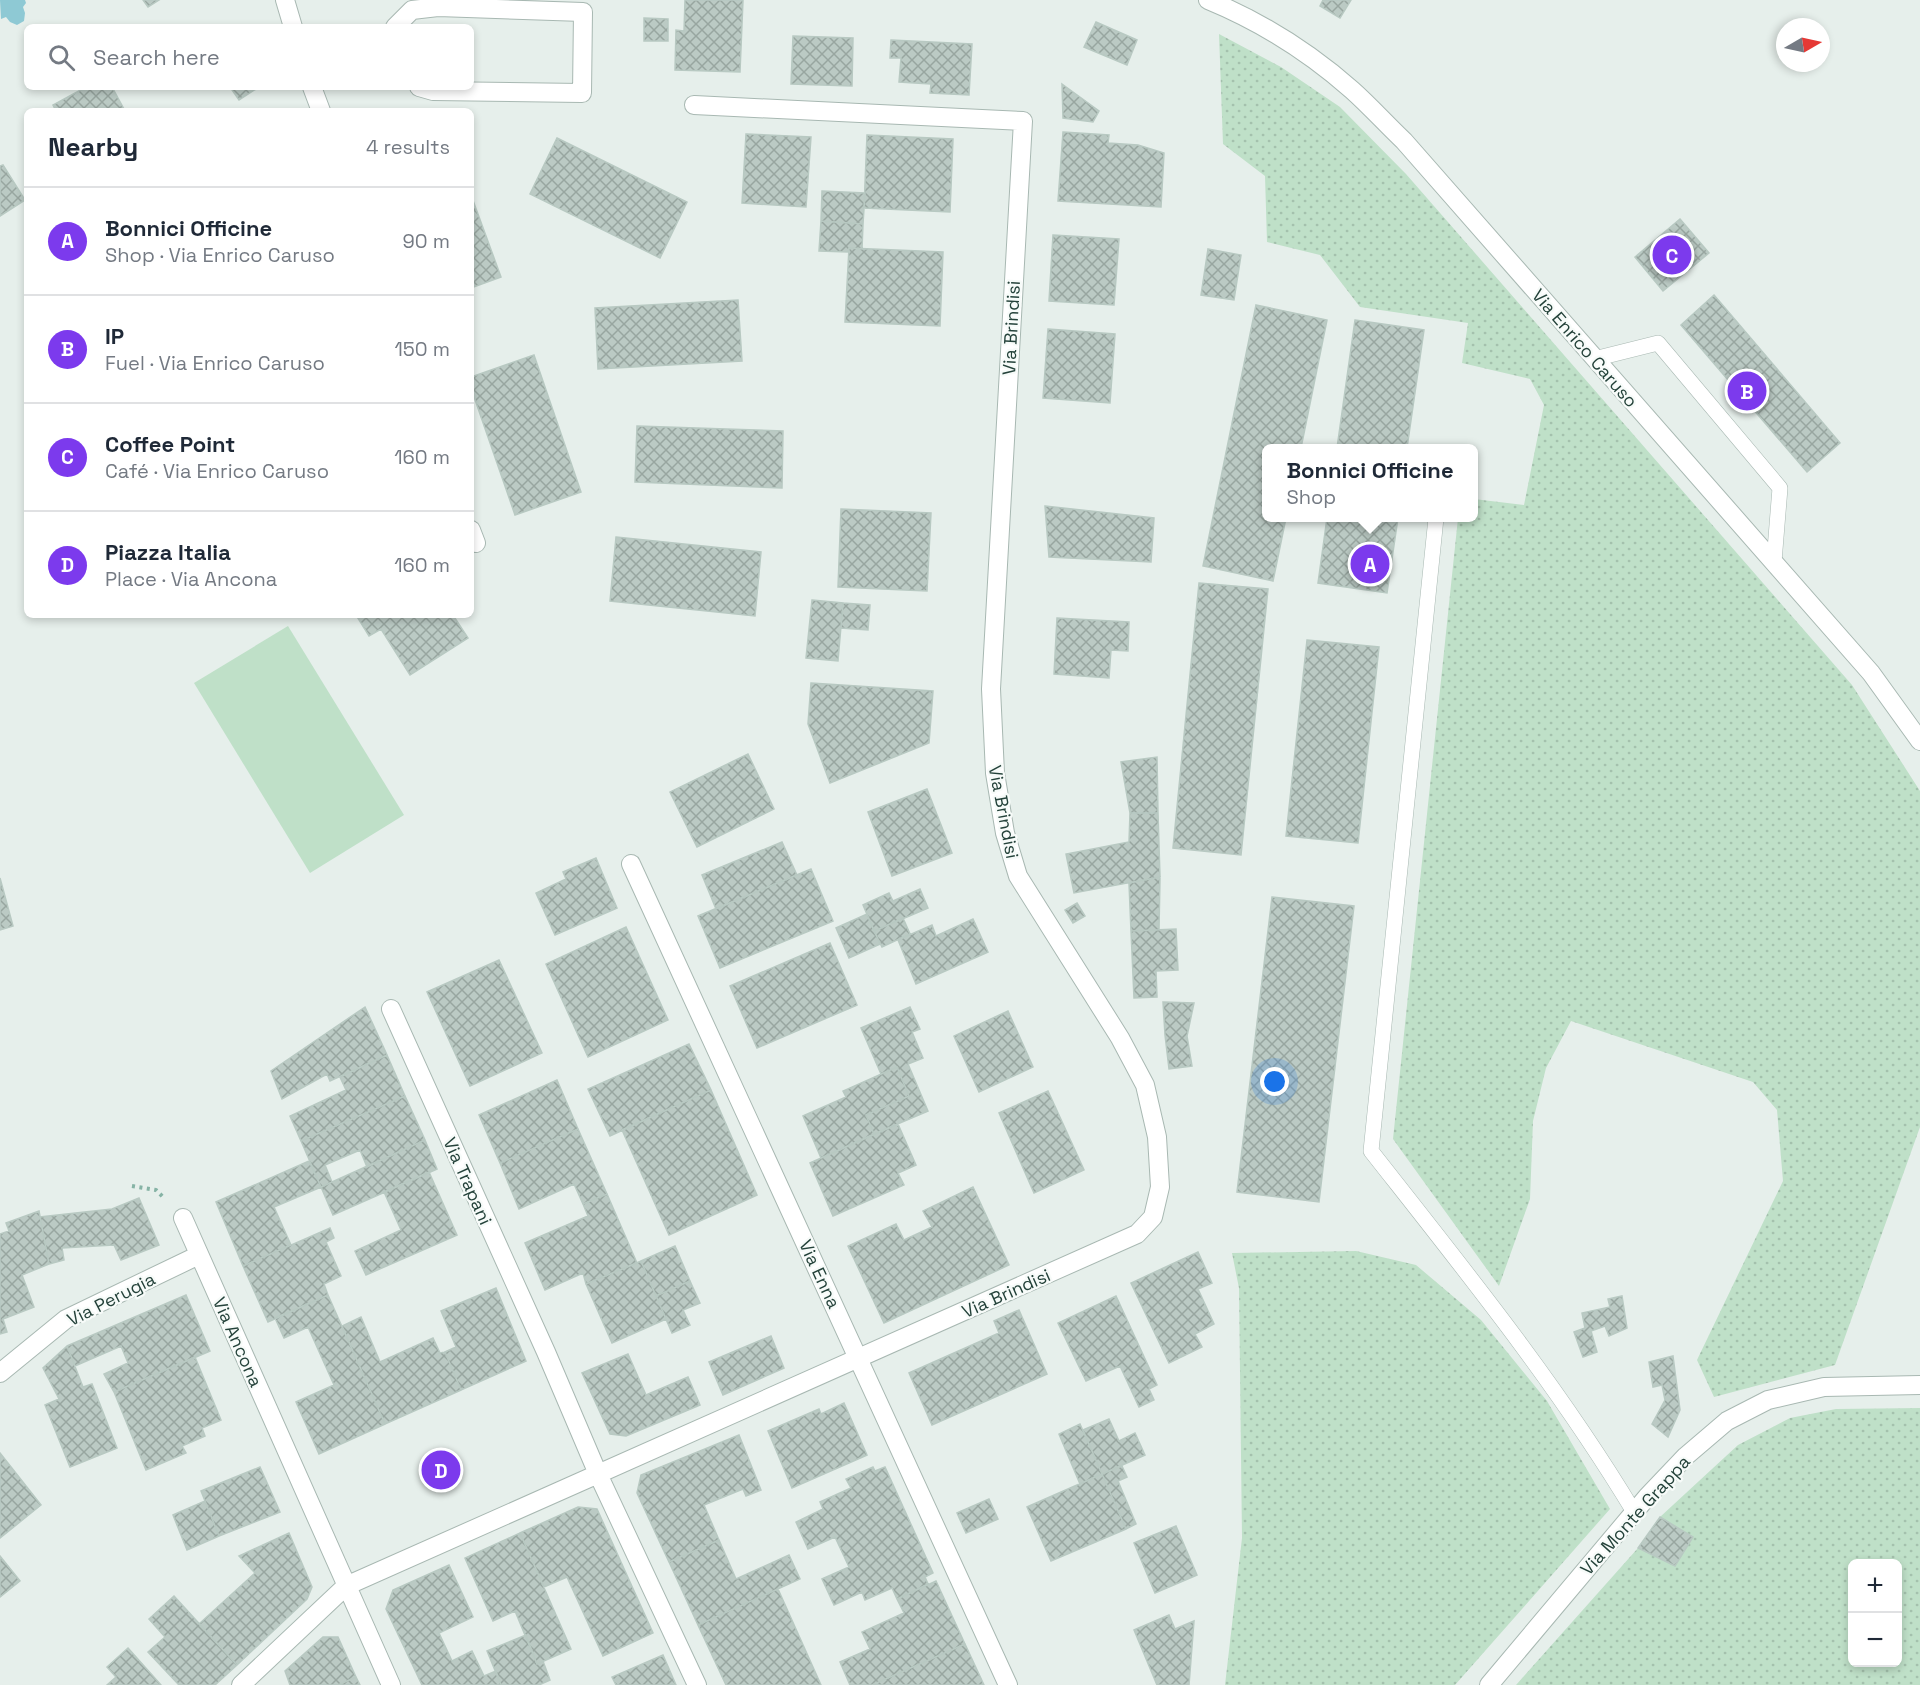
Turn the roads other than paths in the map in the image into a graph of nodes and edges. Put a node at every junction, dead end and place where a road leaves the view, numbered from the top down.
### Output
1 (285, 0) edge
2 (1208, 0) edge
3 (292, 24) edge
4 (398, 24) edge
5 (313, 90) edge
6 (430, 90) edge
7 (694, 105) dead end
8 (320, 108) edge
9 (1594, 358) junction
10 (1436, 522) edge
11 (1774, 562) junction
12 (1920, 741) edge
13 (631, 864) dead end
14 (391, 1009) dead end
15 (183, 1218) dead end
16 (200, 1255) junction
17 (859, 1359) junction
18 (0, 1373) edge
19 (1920, 1385) edge
20 (598, 1474) junction
21 (1634, 1512) junction
22 (346, 1586) junction
23 (242, 1685) edge
24 (391, 1685) edge
25 (697, 1685) edge
26 (1008, 1685) edge
27 (1490, 1685) edge

1 - 3 street
2 - 9 street, Via Enrico Caruso
4 - 6 street
5 - 8 street
7 - 17 street, Via Brindisi
9 - 11 street, Via Enrico Caruso
9 - 11 lane
10 - 21 lane
11 - 12 street, Via Enrico Caruso
13 - 17 street, Via Enna
14 - 20 street, Via Trapani
15 - 16 street, Via Ancona
16 - 18 street, Via Perugia
16 - 22 street, Via Ancona
17 - 20 street, Via Brindisi
17 - 26 street, Via Enna
19 - 21 street, Via Monte Grappa
20 - 22 street, Via Brindisi
20 - 25 street
21 - 27 street, Via Monte Grappa
22 - 23 street
22 - 24 street

